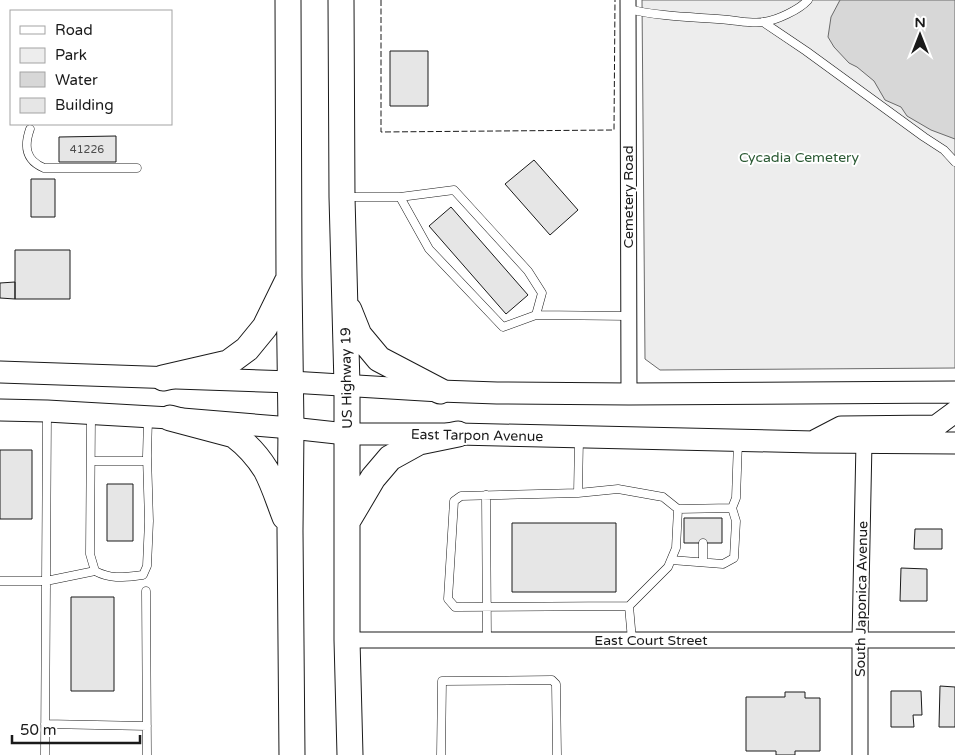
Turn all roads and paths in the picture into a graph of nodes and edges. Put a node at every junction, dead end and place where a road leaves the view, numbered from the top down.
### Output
1 (288, 0) edge
2 (341, 0) edge
3 (808, 0) edge
4 (628, 5) edge
5 (763, 22) junction
6 (30, 129) dead end
7 (955, 162) edge
8 (137, 168) dead end
9 (342, 197) junction
10 (400, 197) junction
11 (289, 278) junction
12 (344, 297) junction
13 (536, 315) junction
14 (629, 316) junction
15 (0, 372) edge
16 (164, 378) junction
17 (291, 382) junction
18 (346, 385) junction
19 (440, 391) junction
20 (955, 392) edge
21 (629, 394) junction
22 (0, 410) edge
23 (47, 411) junction
24 (955, 412) edge
25 (91, 414) junction
26 (159, 418) junction
27 (291, 428) junction
28 (346, 434) junction
29 (458, 434) junction
30 (579, 437) junction
31 (738, 440) junction
32 (814, 442) junction
33 (864, 442) junction
34 (955, 443) edge
35 (91, 461) junction
36 (147, 461) junction
37 (578, 493) junction
38 (486, 495) junction
39 (702, 508) junction
40 (732, 508) junction
41 (678, 509) junction
42 (702, 518) dead end
43 (346, 524) junction
44 (290, 530) junction
45 (703, 544) dead end
46 (672, 560) junction
47 (703, 562) junction
48 (95, 571) junction
49 (0, 581) edge
50 (46, 582) junction
51 (146, 591) dead end
52 (487, 606) junction
53 (629, 606) junction
54 (347, 640) junction
55 (487, 640) junction
56 (632, 640) junction
57 (860, 640) junction
58 (955, 640) edge
59 (46, 724) junction
60 (147, 726) junction
61 (45, 755) edge
62 (147, 755) edge
63 (292, 755) edge
64 (350, 755) edge
65 (441, 755) edge
66 (557, 755) edge
67 (860, 755) edge

1 - 11 highway
2 - 9 highway, US Highway 19
3 - 5 lane
4 - 5 lane
4 - 14 street, Cemetery Road
5 - 7 lane
6 - 8 lane
9 - 10 lane
9 - 12 highway, US Highway 19
10 - 13 lane
10 - 13 lane
11 - 16 highway
11 - 17 highway
12 - 18 highway, US Highway 19
12 - 19 highway
13 - 14 lane
14 - 21 street, Cemetery Road
15 - 16 main road
16 - 17 main road
17 - 18 main road
17 - 27 highway
18 - 19 main road
18 - 28 highway, US Highway 19
19 - 21 main road
20 - 21 main road
22 - 23 main road, East Tarpon Avenue
23 - 25 main road, East Tarpon Avenue
23 - 50 lane
24 - 32 main road
25 - 26 main road, East Tarpon Avenue
25 - 35 lane
26 - 27 main road, East Tarpon Avenue
26 - 36 lane
26 - 44 highway
27 - 28 main road, East Tarpon Avenue
27 - 44 highway
28 - 29 main road, East Tarpon Avenue
28 - 43 highway, US Highway 19
29 - 30 main road, East Tarpon Avenue
29 - 43 highway
30 - 31 main road, East Tarpon Avenue
30 - 37 lane
31 - 32 main road, East Tarpon Avenue
31 - 40 lane
32 - 33 main road, East Tarpon Avenue
33 - 34 main road, East Tarpon Avenue
33 - 57 street, South Japonica Avenue
35 - 36 lane
35 - 48 lane
36 - 48 lane
37 - 38 lane
37 - 41 lane
38 - 52 lane
38 - 52 lane
39 - 40 lane
39 - 41 lane
39 - 42 lane
40 - 47 lane
41 - 46 lane
43 - 54 highway, US Highway 19
44 - 63 highway
45 - 47 lane
46 - 47 lane
46 - 53 lane
48 - 50 lane
49 - 50 lane
50 - 59 lane
51 - 60 lane
52 - 53 lane
52 - 55 lane
53 - 56 lane
54 - 55 street, East Court Street
54 - 64 highway, US Highway 19
55 - 56 street, East Court Street
56 - 57 street, East Court Street
57 - 58 street, East Court Street
57 - 67 street, South Japonica Avenue
59 - 60 lane
59 - 61 lane
60 - 62 lane
65 - 66 lane

